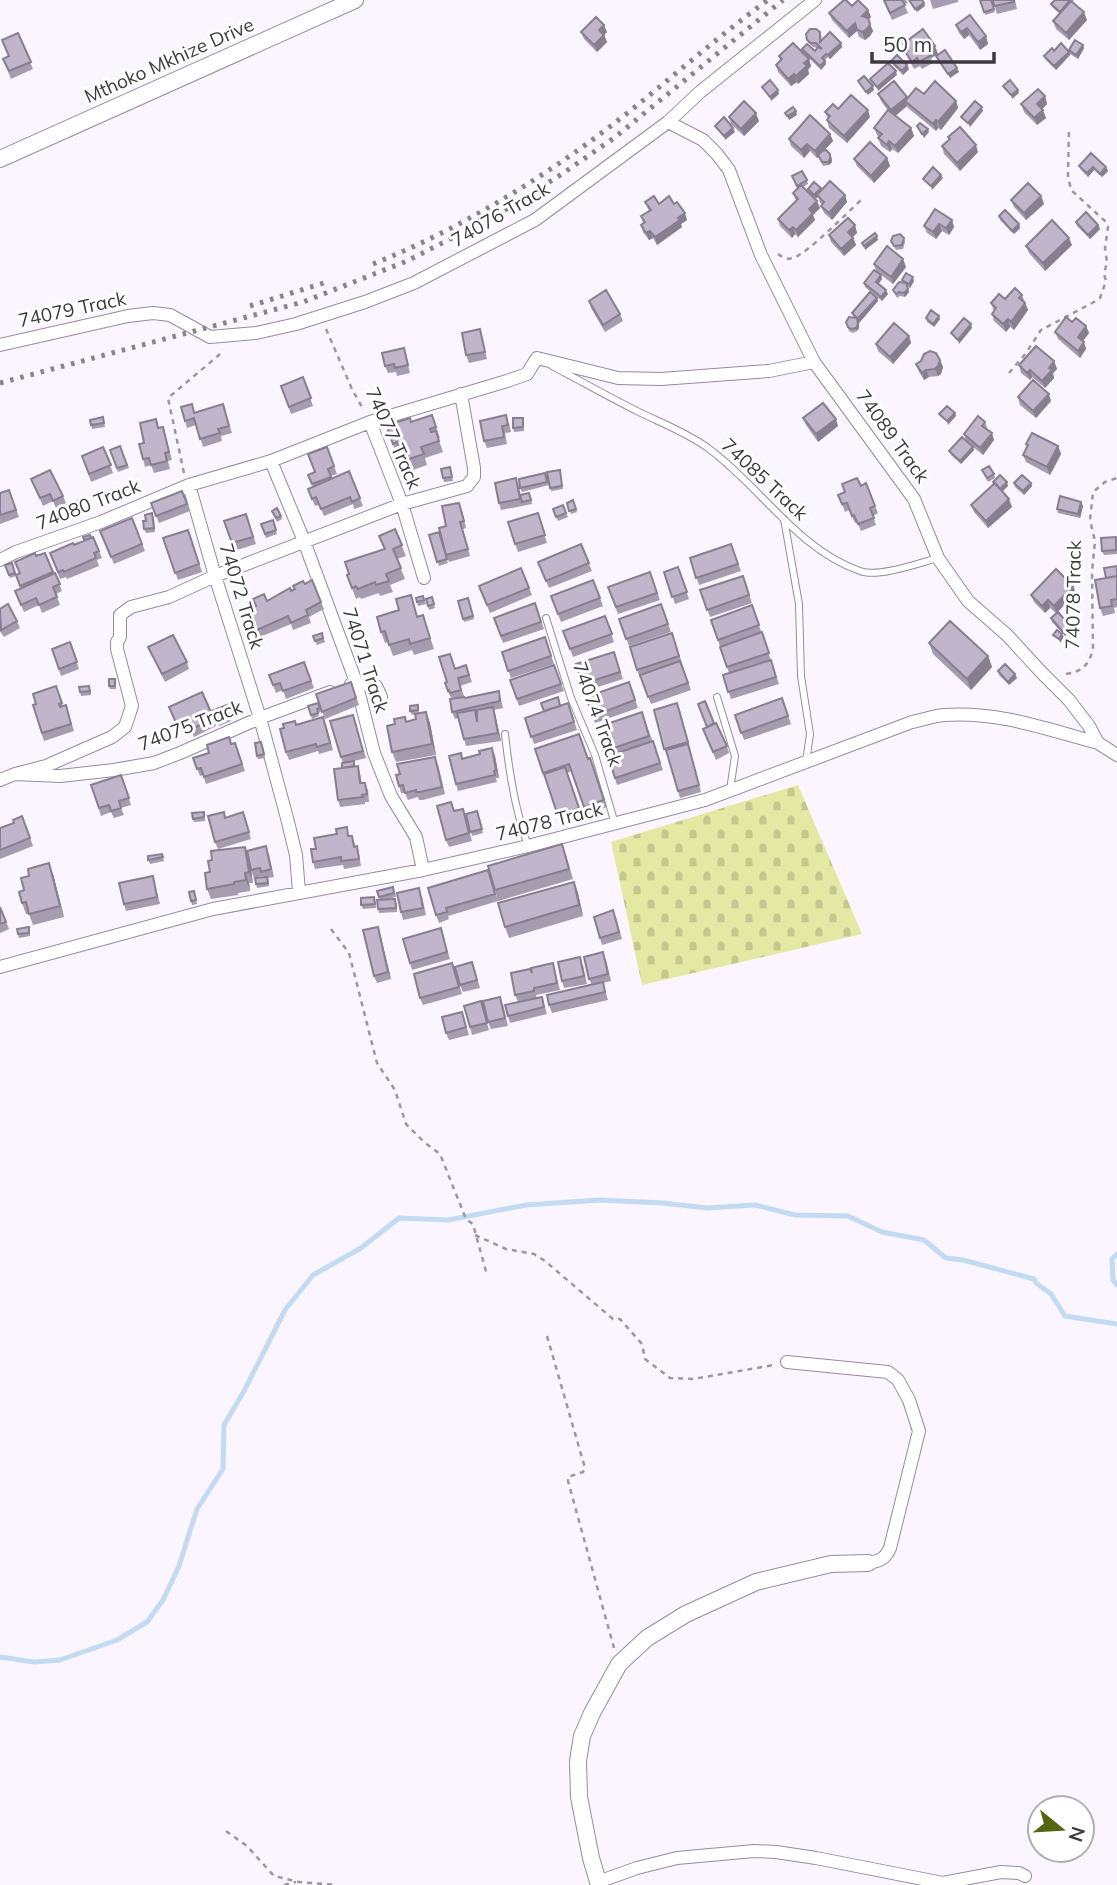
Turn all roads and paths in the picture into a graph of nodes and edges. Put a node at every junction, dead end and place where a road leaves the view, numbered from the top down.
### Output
1 (355, 0) edge
2 (815, 0) edge
3 (668, 122) junction
4 (1069, 128) dead end
5 (0, 159) edge
6 (862, 199) dead end
7 (761, 255) junction
8 (153, 313) joint
9 (321, 316) junction
10 (227, 336) junction
11 (0, 345) edge
12 (537, 358) junction
13 (814, 362) junction
14 (1009, 373) dead end
15 (461, 394) junction
16 (370, 422) junction
17 (271, 461) junction
18 (1117, 478) edge
19 (189, 485) junction
20 (402, 504) junction
21 (784, 518) junction
22 (304, 541) junction
23 (938, 558) junction
24 (0, 561) edge
25 (215, 576) junction
26 (424, 578) dead end
27 (546, 618) dead end
28 (1042, 674) junction
29 (356, 682) junction
30 (381, 697) dead end
31 (717, 697) dead end
32 (260, 719) junction
33 (505, 734) dead end
34 (1098, 743) junction
35 (1117, 755) edge
36 (806, 764) junction
37 (15, 774) junction
38 (0, 780) edge
39 (728, 792) junction
40 (615, 824) junction
41 (528, 846) junction
42 (423, 870) junction
43 (299, 892) junction
44 (331, 929) dead end
45 (0, 967) edge
46 (475, 1235) junction
47 (487, 1275) dead end
48 (547, 1336) dead end
49 (787, 1362) joint
50 (868, 1563) joint
51 (619, 1664) junction
52 (226, 1831) dead end
53 (1026, 1876) dead end
54 (299, 1882) junction
55 (599, 1884) edge
56 (284, 1885) edge
57 (337, 1885) edge

1 - 5 street, Mthoko Mkhize Drive
2 - 3 street, 74076 Track
3 - 7 street, 74089 Track
3 - 9 street, 74076 Track
4 - 14 path
6 - 7 path
7 - 13 street, 74089 Track
8 - 10 street, 74076 Track
8 - 11 street, 74079 Track
9 - 10 street, 74076 Track
9 - 16 path, 74077 Track
10 - 19 path
12 - 13 street
12 - 15 street
12 - 21 lane, 74085 Track
13 - 23 street, 74089 Track
15 - 16 street, 74080 Track
15 - 20 street
16 - 17 street, 74080 Track
16 - 20 street, 74077 Track
17 - 19 street, 74080 Track
17 - 22 street, 74071 Track
18 - 28 path, 74078 Track
19 - 24 street, 74080 Track
19 - 25 street, 74072 Track
20 - 22 street
20 - 26 street, 74077 Track
21 - 23 lane, 74085 Track
21 - 36 lane
22 - 25 street
22 - 29 street, 74071 Track
23 - 28 street, 74089 Track
25 - 32 street, 74072 Track
25 - 37 street
27 - 40 lane, 74074 Track
28 - 34 street, 74089 Track
29 - 30 street
29 - 32 street, 74075 Track
29 - 42 street, 74071 Track
31 - 39 lane
32 - 37 street, 74075 Track
32 - 43 street, 74072 Track
33 - 41 lane
34 - 35 street, 74089 Track
34 - 36 street, 74078 Track
36 - 39 street, 74078 Track
37 - 38 street, 74075 Track
39 - 40 street, 74078 Track
40 - 41 street, 74078 Track
41 - 42 street, 74078 Track
42 - 43 street, 74078 Track
43 - 45 street, 74078 Track
44 - 46 path
46 - 47 path
46 - 49 path
48 - 51 path
49 - 50 street
50 - 51 street
51 - 55 street
52 - 54 path
53 - 55 street
54 - 56 path
54 - 57 path

